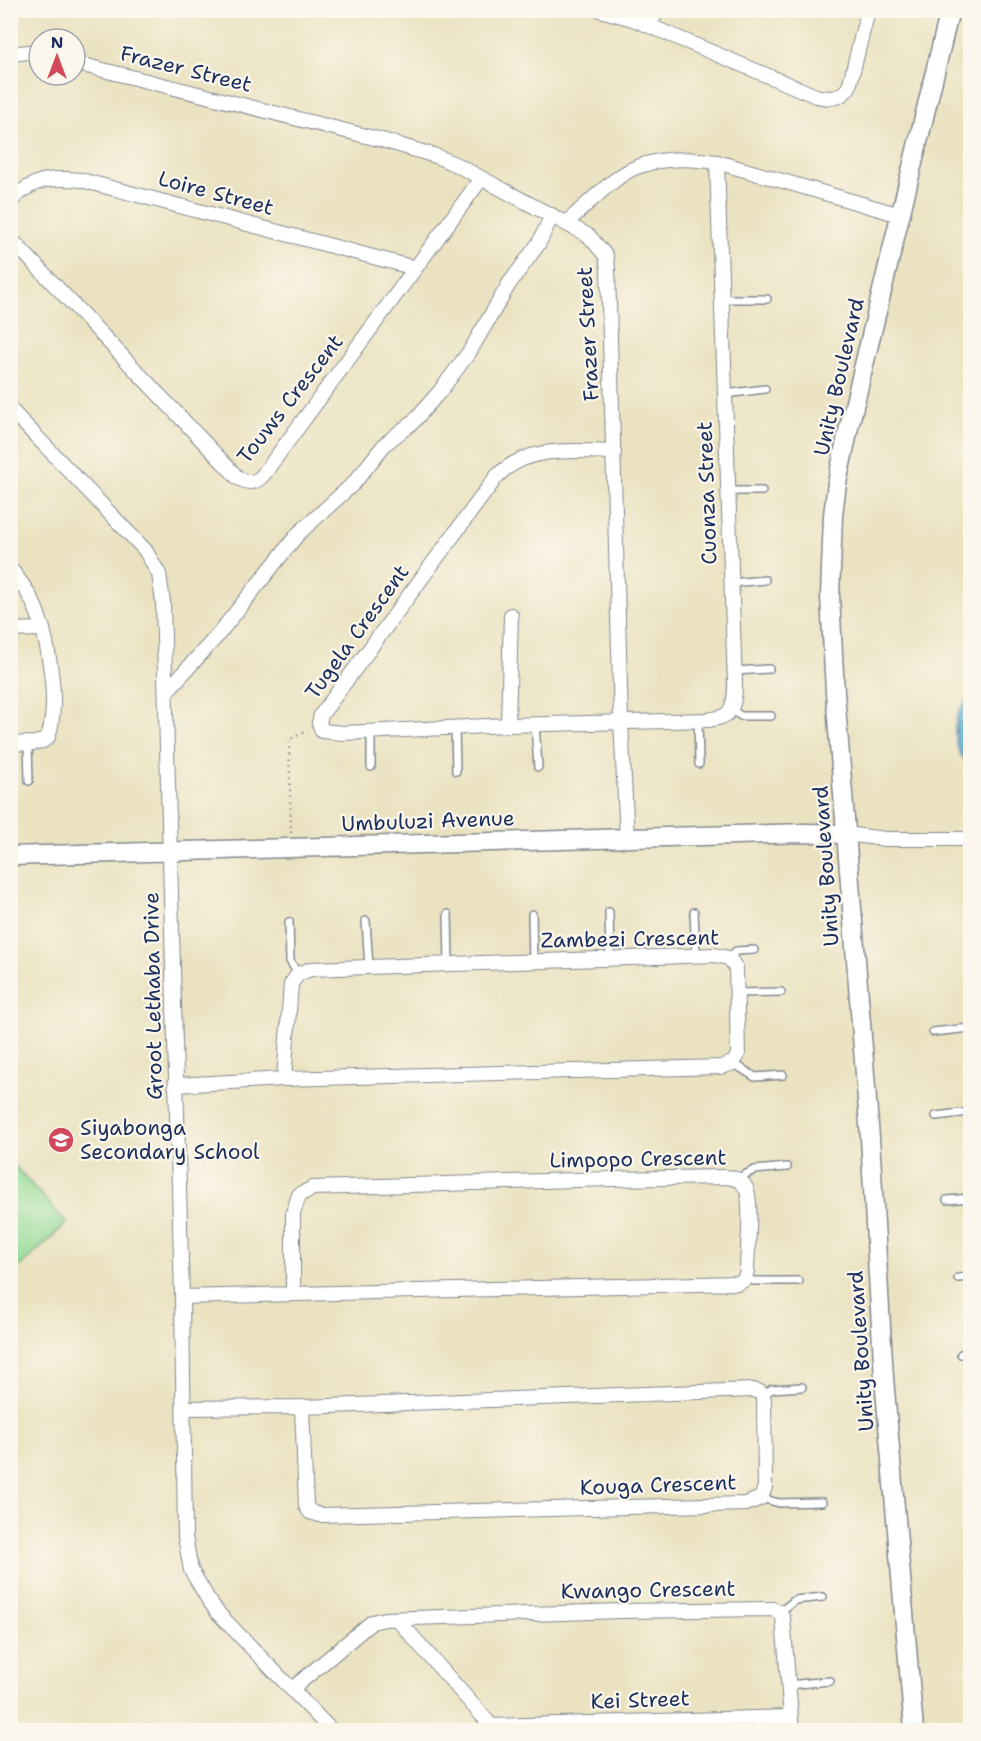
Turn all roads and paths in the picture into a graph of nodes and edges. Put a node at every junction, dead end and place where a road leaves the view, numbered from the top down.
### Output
1 (600, 10) edge
2 (659, 10) edge
3 (868, 10) edge
4 (950, 10) edge
5 (648, 25) junction
6 (27, 52) edge
7 (10, 54) edge
8 (87, 66) edge
9 (717, 162) junction
10 (481, 179) junction
11 (10, 201) edge
12 (552, 215) junction
13 (900, 215) junction
14 (567, 222) junction
15 (10, 238) edge
16 (415, 268) junction
17 (721, 299) junction
18 (767, 299) dead end
19 (765, 389) dead end
20 (725, 394) junction
21 (10, 409) edge
22 (614, 452) junction
23 (728, 491) junction
24 (762, 491) dead end
25 (10, 568) edge
26 (765, 580) dead end
27 (731, 583) junction
28 (511, 615) dead end
29 (43, 629) junction
30 (10, 630) edge
31 (769, 669) dead end
32 (734, 671) junction
33 (166, 692) junction
34 (730, 710) junction
35 (771, 716) dead end
36 (698, 720) junction
37 (621, 721) junction
38 (535, 724) junction
39 (508, 725) junction
40 (319, 726) junction
41 (455, 727) junction
42 (371, 731) junction
43 (10, 744) edge
44 (28, 744) junction
45 (699, 764) dead end
46 (371, 767) dead end
47 (538, 767) dead end
48 (456, 771) dead end
49 (29, 781) dead end
50 (846, 834) junction
51 (627, 837) junction
52 (970, 839) edge
53 (291, 848) junction
54 (171, 851) junction
55 (10, 856) edge
56 (609, 912) dead end
57 (694, 912) dead end
58 (448, 914) dead end
59 (532, 914) dead end
60 (366, 921) dead end
61 (290, 922) dead end
62 (754, 950) dead end
63 (696, 956) junction
64 (729, 958) junction
65 (610, 959) junction
66 (533, 962) junction
67 (449, 964) junction
68 (369, 967) junction
69 (298, 974) junction
70 (781, 992) dead end
71 (737, 993) junction
72 (970, 1028) edge
73 (933, 1032) dead end
74 (733, 1063) junction
75 (783, 1075) dead end
76 (284, 1079) junction
77 (176, 1085) junction
78 (970, 1112) edge
79 (936, 1116) dead end
80 (787, 1167) dead end
81 (737, 1179) junction
82 (970, 1198) edge
83 (947, 1200) dead end
84 (746, 1277) junction
85 (970, 1277) edge
86 (958, 1278) dead end
87 (799, 1281) dead end
88 (293, 1294) junction
89 (182, 1297) junction
90 (970, 1353) edge
91 (961, 1354) dead end
92 (802, 1388) dead end
93 (763, 1395) junction
94 (302, 1407) junction
95 (184, 1408) junction
96 (761, 1498) junction
97 (822, 1502) dead end
98 (823, 1597) dead end
99 (780, 1612) junction
100 (397, 1618) junction
101 (830, 1681) dead end
102 (788, 1685) junction
103 (292, 1689) junction
104 (791, 1724) edge
105 (493, 1728) edge
106 (332, 1731) edge
107 (914, 1731) edge

1 - 5 street
2 - 5 street
3 - 5 street
4 - 13 street, Unity Boulevard
6 - 7 street
8 - 10 street, Frazer Street
9 - 13 street
9 - 14 street
9 - 17 street, Cuonza Street
10 - 12 street, Frazer Street
10 - 16 street, Touws Crescent
11 - 16 street, Loire Street
12 - 14 street, Frazer Street
12 - 33 street
13 - 50 street, Unity Boulevard
14 - 22 street, Frazer Street
15 - 16 street, Touws Crescent
17 - 18 lane
17 - 20 street, Cuonza Street
19 - 20 lane
20 - 23 street, Cuonza Street
21 - 33 street, Groot Lethaba Drive
22 - 37 street, Frazer Street
22 - 40 street, Tugela Crescent
23 - 24 lane
23 - 27 street, Cuonza Street
25 - 29 street
26 - 27 lane
27 - 32 street, Cuonza Street
28 - 39 street
29 - 30 street
29 - 44 street
31 - 32 lane
32 - 34 street, Cuonza Street
33 - 54 street, Groot Lethaba Drive
34 - 35 lane
34 - 36 street
36 - 37 street
36 - 45 lane
37 - 38 street, Tugela Crescent
37 - 51 street, Frazer Street
38 - 39 street, Tugela Crescent
38 - 47 lane
39 - 41 street, Tugela Crescent
40 - 42 street, Tugela Crescent
40 - 53 path
41 - 42 street, Tugela Crescent
41 - 48 lane
42 - 46 lane
43 - 44 street
44 - 49 lane
50 - 51 street, Umbuluzi Avenue
50 - 52 street
50 - 107 street, Unity Boulevard
51 - 53 street, Umbuluzi Avenue
53 - 54 street, Umbuluzi Avenue
54 - 55 street, Umbuluzi Avenue
54 - 77 street, Groot Lethaba Drive
56 - 65 lane
57 - 63 lane
58 - 67 lane
59 - 66 lane
60 - 68 lane
61 - 69 lane
62 - 64 lane
63 - 64 street, Zambezi Crescent
63 - 65 street, Zambezi Crescent
64 - 71 street, Zambezi Crescent
65 - 66 street, Zambezi Crescent
66 - 67 street, Zambezi Crescent
67 - 68 street, Zambezi Crescent
68 - 69 street, Zambezi Crescent
69 - 76 street
70 - 71 lane
71 - 74 street, Zambezi Crescent
72 - 73 lane
74 - 75 lane
74 - 76 street
76 - 77 street
77 - 89 street, Groot Lethaba Drive
78 - 79 lane
80 - 81 lane
81 - 84 street, Limpopo Crescent
81 - 88 street, Limpopo Crescent
82 - 83 lane
84 - 87 lane
84 - 88 street
85 - 86 lane
88 - 89 street
89 - 95 street, Groot Lethaba Drive
90 - 91 lane
92 - 93 lane
93 - 94 street
93 - 96 street, Kouga Crescent
94 - 95 street
94 - 96 street, Kouga Crescent
95 - 103 street, Groot Lethaba Drive
96 - 97 lane
98 - 99 lane
99 - 100 street, Kwango Crescent
99 - 102 street
100 - 103 street, Kwango Crescent
100 - 105 street
101 - 102 lane
102 - 104 street
103 - 106 street, Groot Lethaba Drive
104 - 105 street, Kei Street

